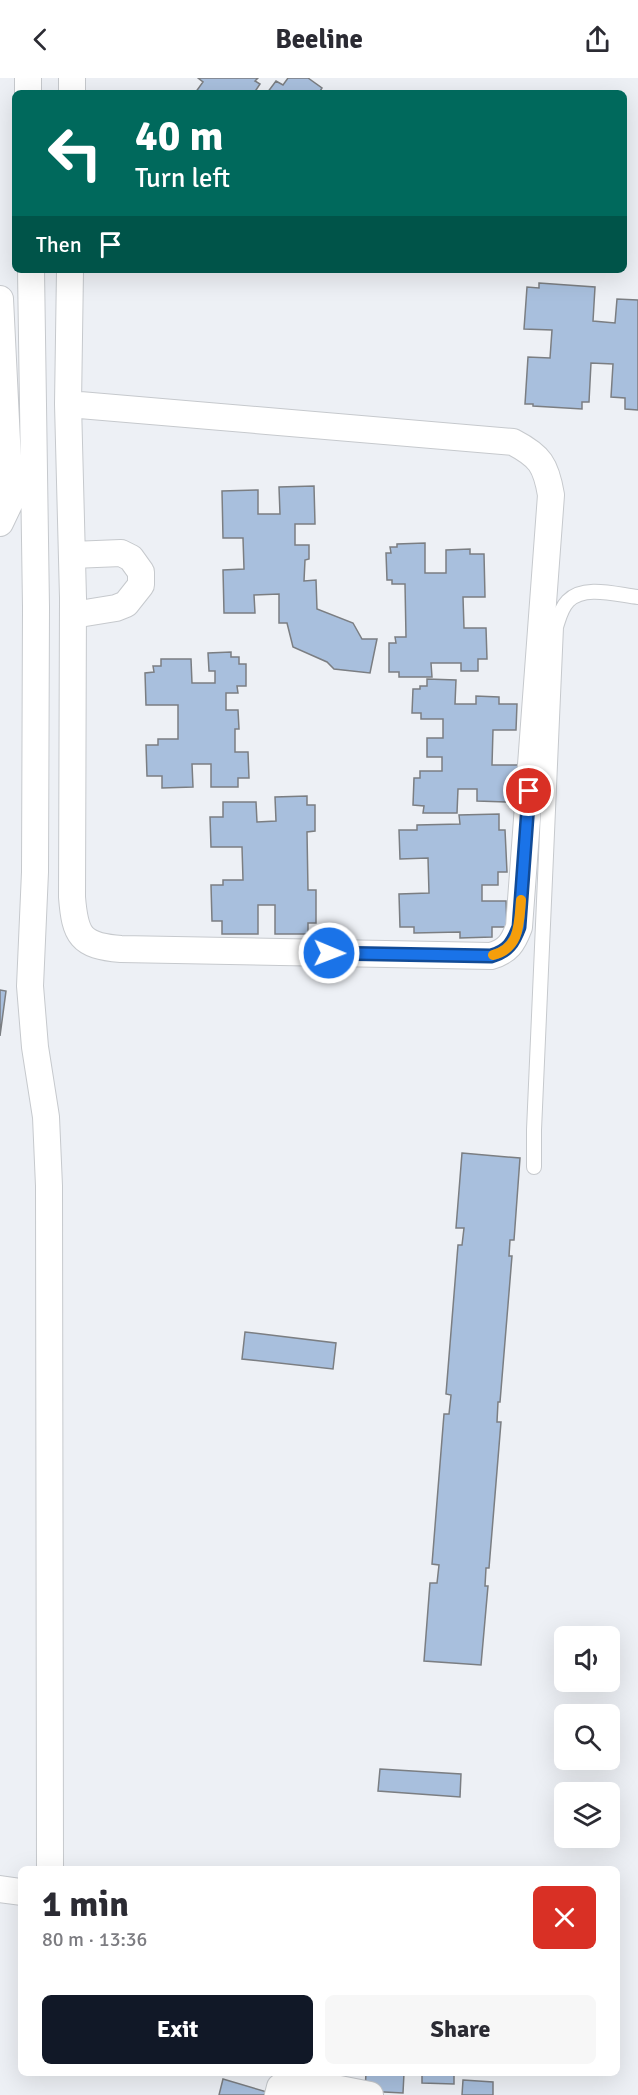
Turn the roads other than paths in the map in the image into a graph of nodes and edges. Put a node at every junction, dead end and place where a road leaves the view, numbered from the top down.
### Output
1 (31, 273) edge
2 (70, 273) edge
3 (0, 299) edge
4 (68, 404) junction
5 (0, 523) edge
6 (72, 555) junction
7 (638, 597) edge
8 (73, 615) junction
9 (534, 1167) dead end
10 (50, 1866) edge
11 (0, 1889) edge
12 (18, 1892) edge
13 (340, 2081) edge
14 (278, 2095) edge
15 (370, 2095) edge

1 - 10 street
2 - 4 street
3 - 5 street
4 - 6 street
4 - 8 street
6 - 8 street
6 - 8 street
7 - 9 lane
11 - 12 street
13 - 14 street
13 - 15 street

